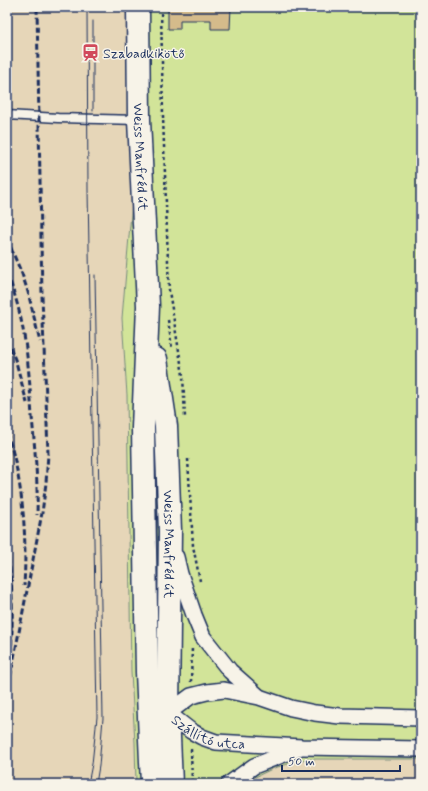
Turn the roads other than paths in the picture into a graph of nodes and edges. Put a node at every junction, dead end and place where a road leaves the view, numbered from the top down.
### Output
1 (147, 10) edge
2 (7, 115) edge
3 (140, 120) junction
4 (148, 306) junction
5 (170, 531) junction
6 (147, 672) junction
7 (259, 697) junction
8 (168, 713) junction
9 (421, 718) edge
10 (151, 743) junction
11 (302, 747) junction
12 (421, 749) edge
13 (152, 784) edge
14 (171, 784) edge
15 (229, 784) edge

1 - 3 main road, Weiss Manfréd út
2 - 3 lane
3 - 4 main road, Weiss Manfréd út
4 - 5 main road, Weiss Manfréd út
4 - 6 main road, Weiss Manfréd út
5 - 7 street, Szállító utca
5 - 8 main road, Weiss Manfréd út
6 - 8 street
6 - 10 main road, Weiss Manfréd út
7 - 8 street, Szállító utca
7 - 9 street, Szállító utca
8 - 10 street
8 - 11 street, Szállító utca
8 - 14 main road, Weiss Manfréd út
10 - 13 main road, Weiss Manfréd út
11 - 12 street, Szállító utca
11 - 15 street, Szállító utca

